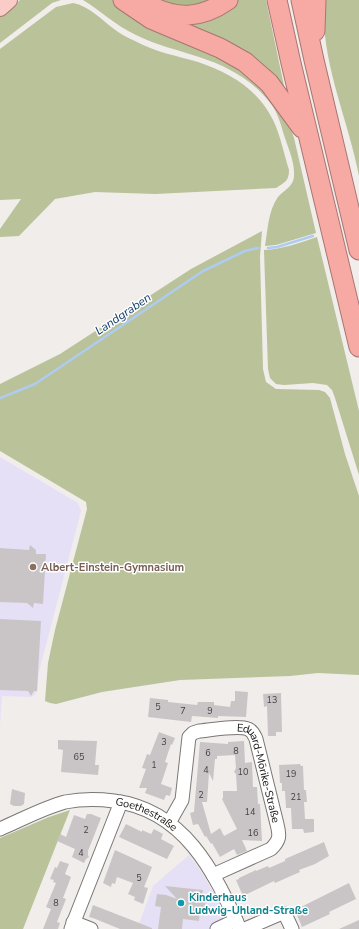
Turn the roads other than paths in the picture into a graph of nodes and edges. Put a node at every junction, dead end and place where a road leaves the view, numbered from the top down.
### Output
1 (9, 0) edge
2 (123, 0) edge
3 (141, 0) edge
4 (228, 0) edge
5 (277, 0) edge
6 (302, 0) edge
7 (316, 0) edge
8 (0, 8) edge
9 (314, 60) junction
10 (308, 136) junction
11 (359, 250) edge
12 (359, 347) edge
13 (121, 802) junction
14 (169, 823) junction
15 (0, 829) edge
16 (213, 875) junction
17 (72, 926) edge
18 (240, 926) edge
19 (91, 929) edge
20 (218, 929) edge
21 (292, 929) edge

1 - 8 main road
2 - 10 highway
3 - 4 highway
5 - 10 highway
6 - 9 highway
7 - 9 highway
9 - 11 highway
10 - 12 highway
13 - 14 street, Goethestraße
13 - 15 street, Goethestraße
13 - 17 street
14 - 16 street, Goethestraße
14 - 16 street, Eduard-Mörike-Straße
16 - 18 street, Goethestraße
17 - 19 street
18 - 20 street
18 - 21 street

